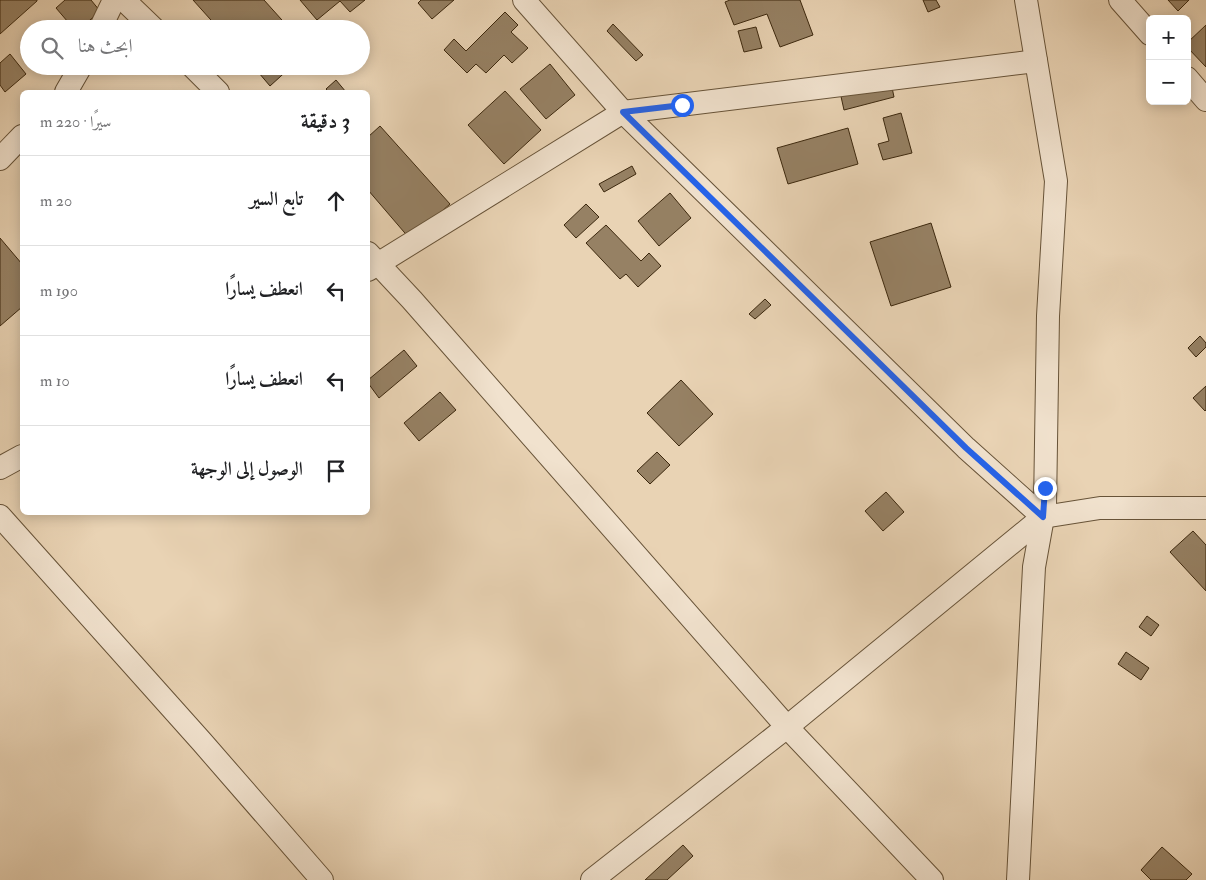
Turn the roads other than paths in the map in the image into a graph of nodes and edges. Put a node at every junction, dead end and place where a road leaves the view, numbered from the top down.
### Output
1 (114, 0) edge
2 (124, 0) edge
3 (524, 0) edge
4 (1026, 0) edge
5 (1120, 0) edge
6 (104, 20) edge
7 (145, 20) edge
8 (1146, 29) edge
9 (1036, 62) junction
10 (76, 75) edge
11 (201, 75) edge
12 (1191, 83) edge
13 (67, 90) edge
14 (216, 90) edge
15 (1206, 100) edge
16 (623, 112) junction
17 (20, 138) edge
18 (0, 159) edge
19 (371, 263) edge
20 (20, 457) edge
21 (0, 468) edge
22 (1206, 508) edge
23 (0, 516) edge
24 (1043, 517) junction
25 (787, 727) junction
26 (322, 880) edge
27 (592, 880) edge
28 (932, 880) edge
29 (1018, 880) edge

1 - 6 street
2 - 7 street
3 - 16 street
4 - 9 street
5 - 8 street
9 - 16 street
9 - 24 street
10 - 13 street
11 - 14 street
12 - 15 street
16 - 19 street
16 - 24 street
17 - 18 street
19 - 25 street
20 - 21 street
22 - 24 street
23 - 26 street
24 - 25 street
24 - 29 street
25 - 27 street
25 - 28 street

